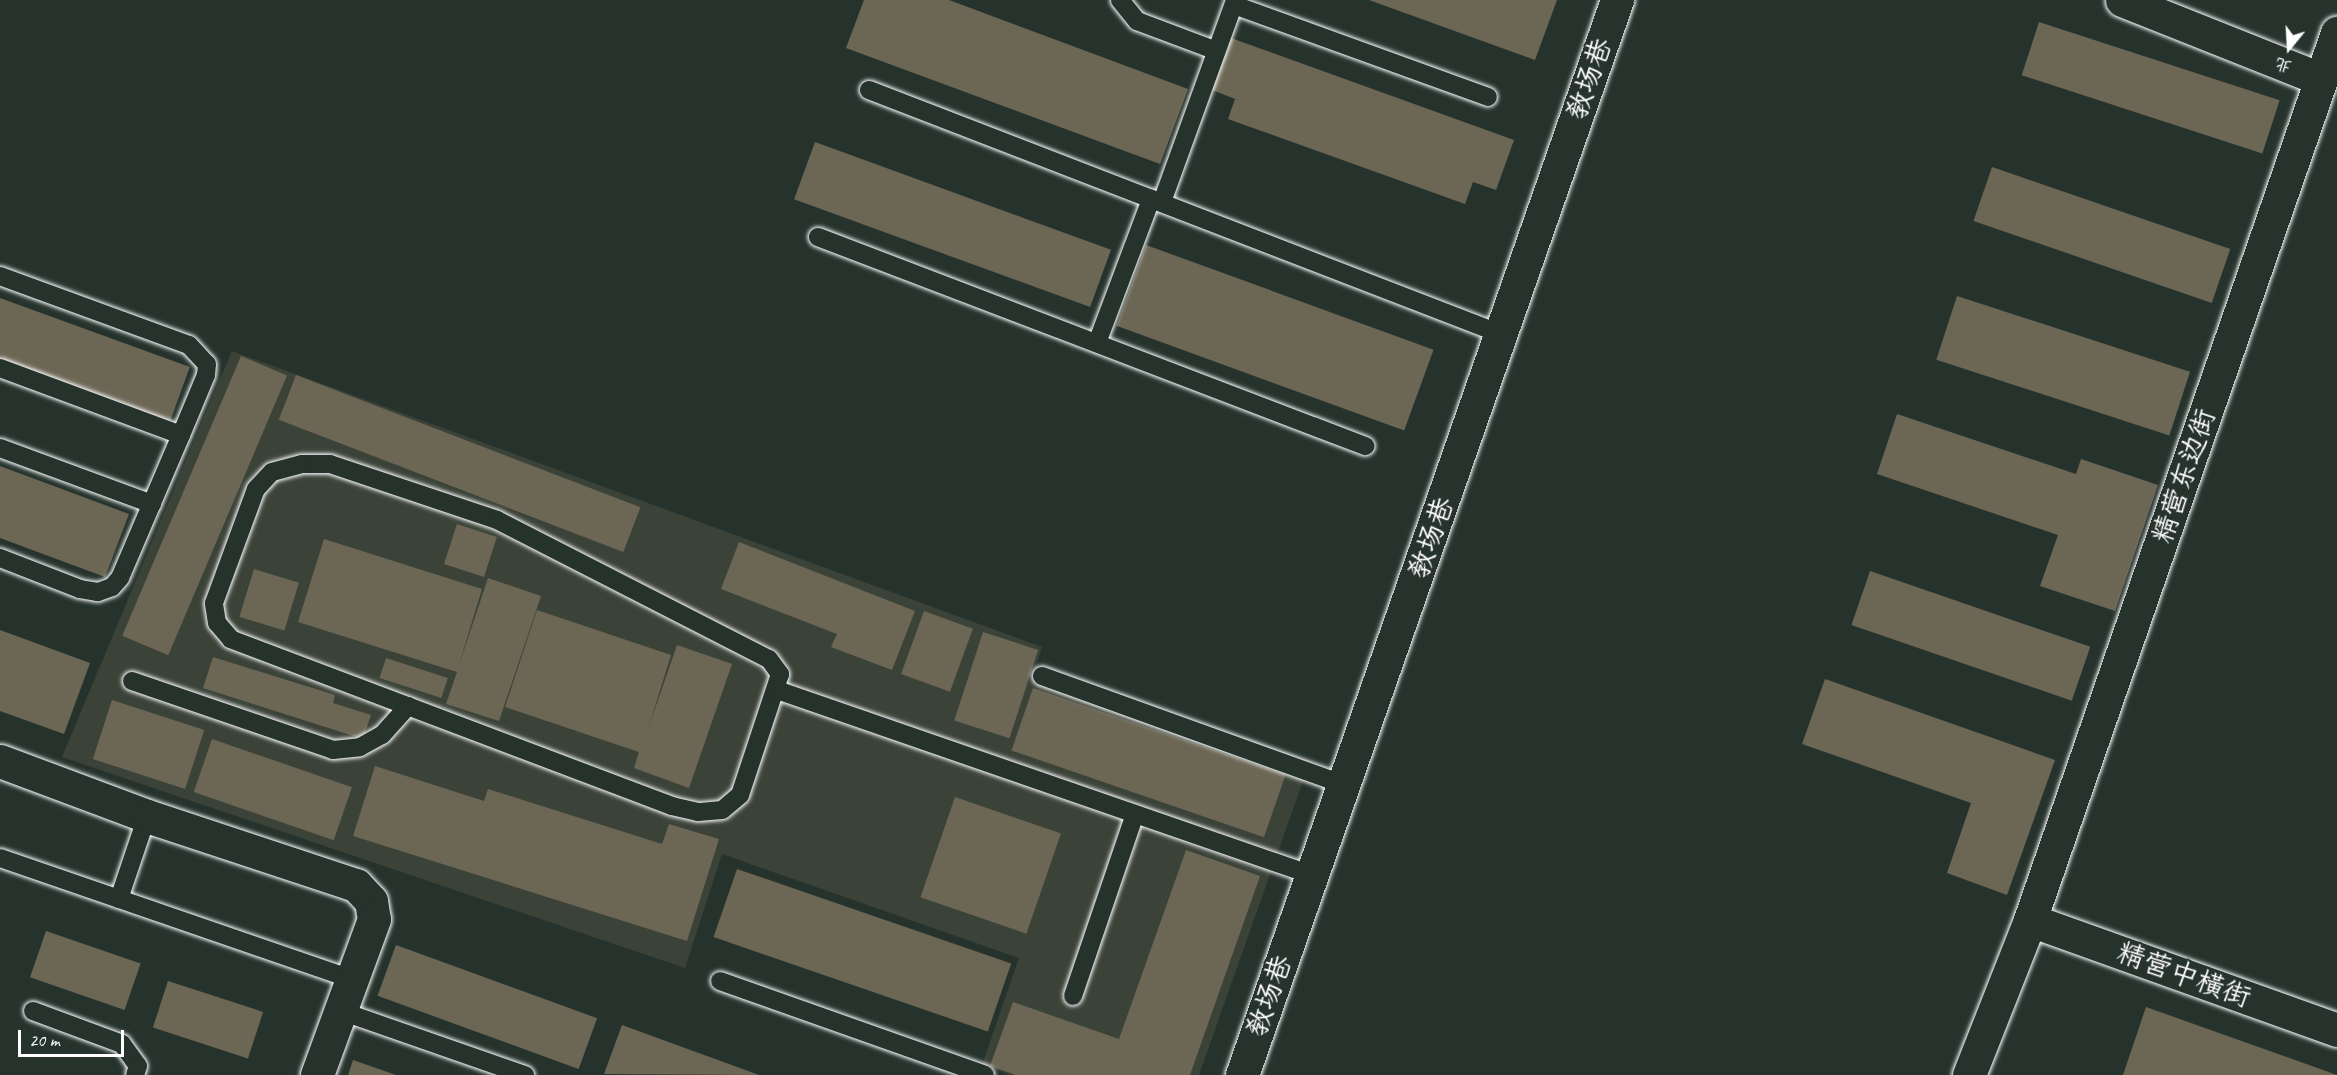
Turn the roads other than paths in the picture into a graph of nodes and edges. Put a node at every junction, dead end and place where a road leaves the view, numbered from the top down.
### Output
1 (1120, 0) edge
2 (1617, 0) edge
3 (2122, 0) edge
4 (2166, 0) edge
5 (1235, 2) edge
6 (1217, 51) junction
7 (2328, 58) edge
8 (868, 90) dead end
9 (1488, 96) dead end
10 (1156, 200) junction
11 (818, 237) dead end
12 (0, 276) edge
13 (1501, 334) junction
14 (1097, 344) junction
15 (0, 368) edge
16 (181, 435) junction
17 (1365, 446) dead end
18 (0, 448) edge
19 (152, 504) junction
20 (0, 558) edge
21 (1042, 676) dead end
22 (132, 681) dead end
23 (777, 690) junction
24 (408, 706) junction
25 (0, 761) edge
26 (1345, 785) junction
27 (1135, 814) junction
28 (147, 816) junction
29 (0, 858) edge
30 (1312, 875) junction
31 (119, 899) junction
32 (2030, 920) junction
33 (352, 979) junction
34 (720, 981) dead end
35 (1073, 996) dead end
36 (33, 1011) dead end
37 (341, 1011) junction
38 (2337, 1030) edge
39 (135, 1075) edge
40 (317, 1075) edge
41 (525, 1075) edge
42 (985, 1075) edge
43 (1242, 1075) edge
44 (1969, 1075) edge

1 - 6 lane
2 - 13 street, 教场巷
3 - 7 street
4 - 7 street
5 - 6 lane
5 - 9 lane
6 - 10 lane
7 - 32 street, 精营东边街
8 - 10 lane
10 - 13 lane
10 - 14 lane
11 - 14 lane
12 - 16 lane
13 - 26 street, 教场巷
14 - 17 lane
15 - 16 lane
16 - 19 lane
18 - 19 lane
19 - 20 lane
21 - 26 lane
22 - 24 lane
23 - 24 lane
23 - 24 lane
23 - 27 lane
25 - 28 street
26 - 30 street, 教场巷
27 - 30 lane
27 - 35 lane
28 - 31 lane
28 - 33 street
29 - 31 lane
30 - 43 street, 教场巷
31 - 33 lane
32 - 38 street, 精营中横街
32 - 44 street, 精营东边街
33 - 37 street
34 - 42 lane
36 - 39 lane
37 - 40 street
37 - 41 lane

